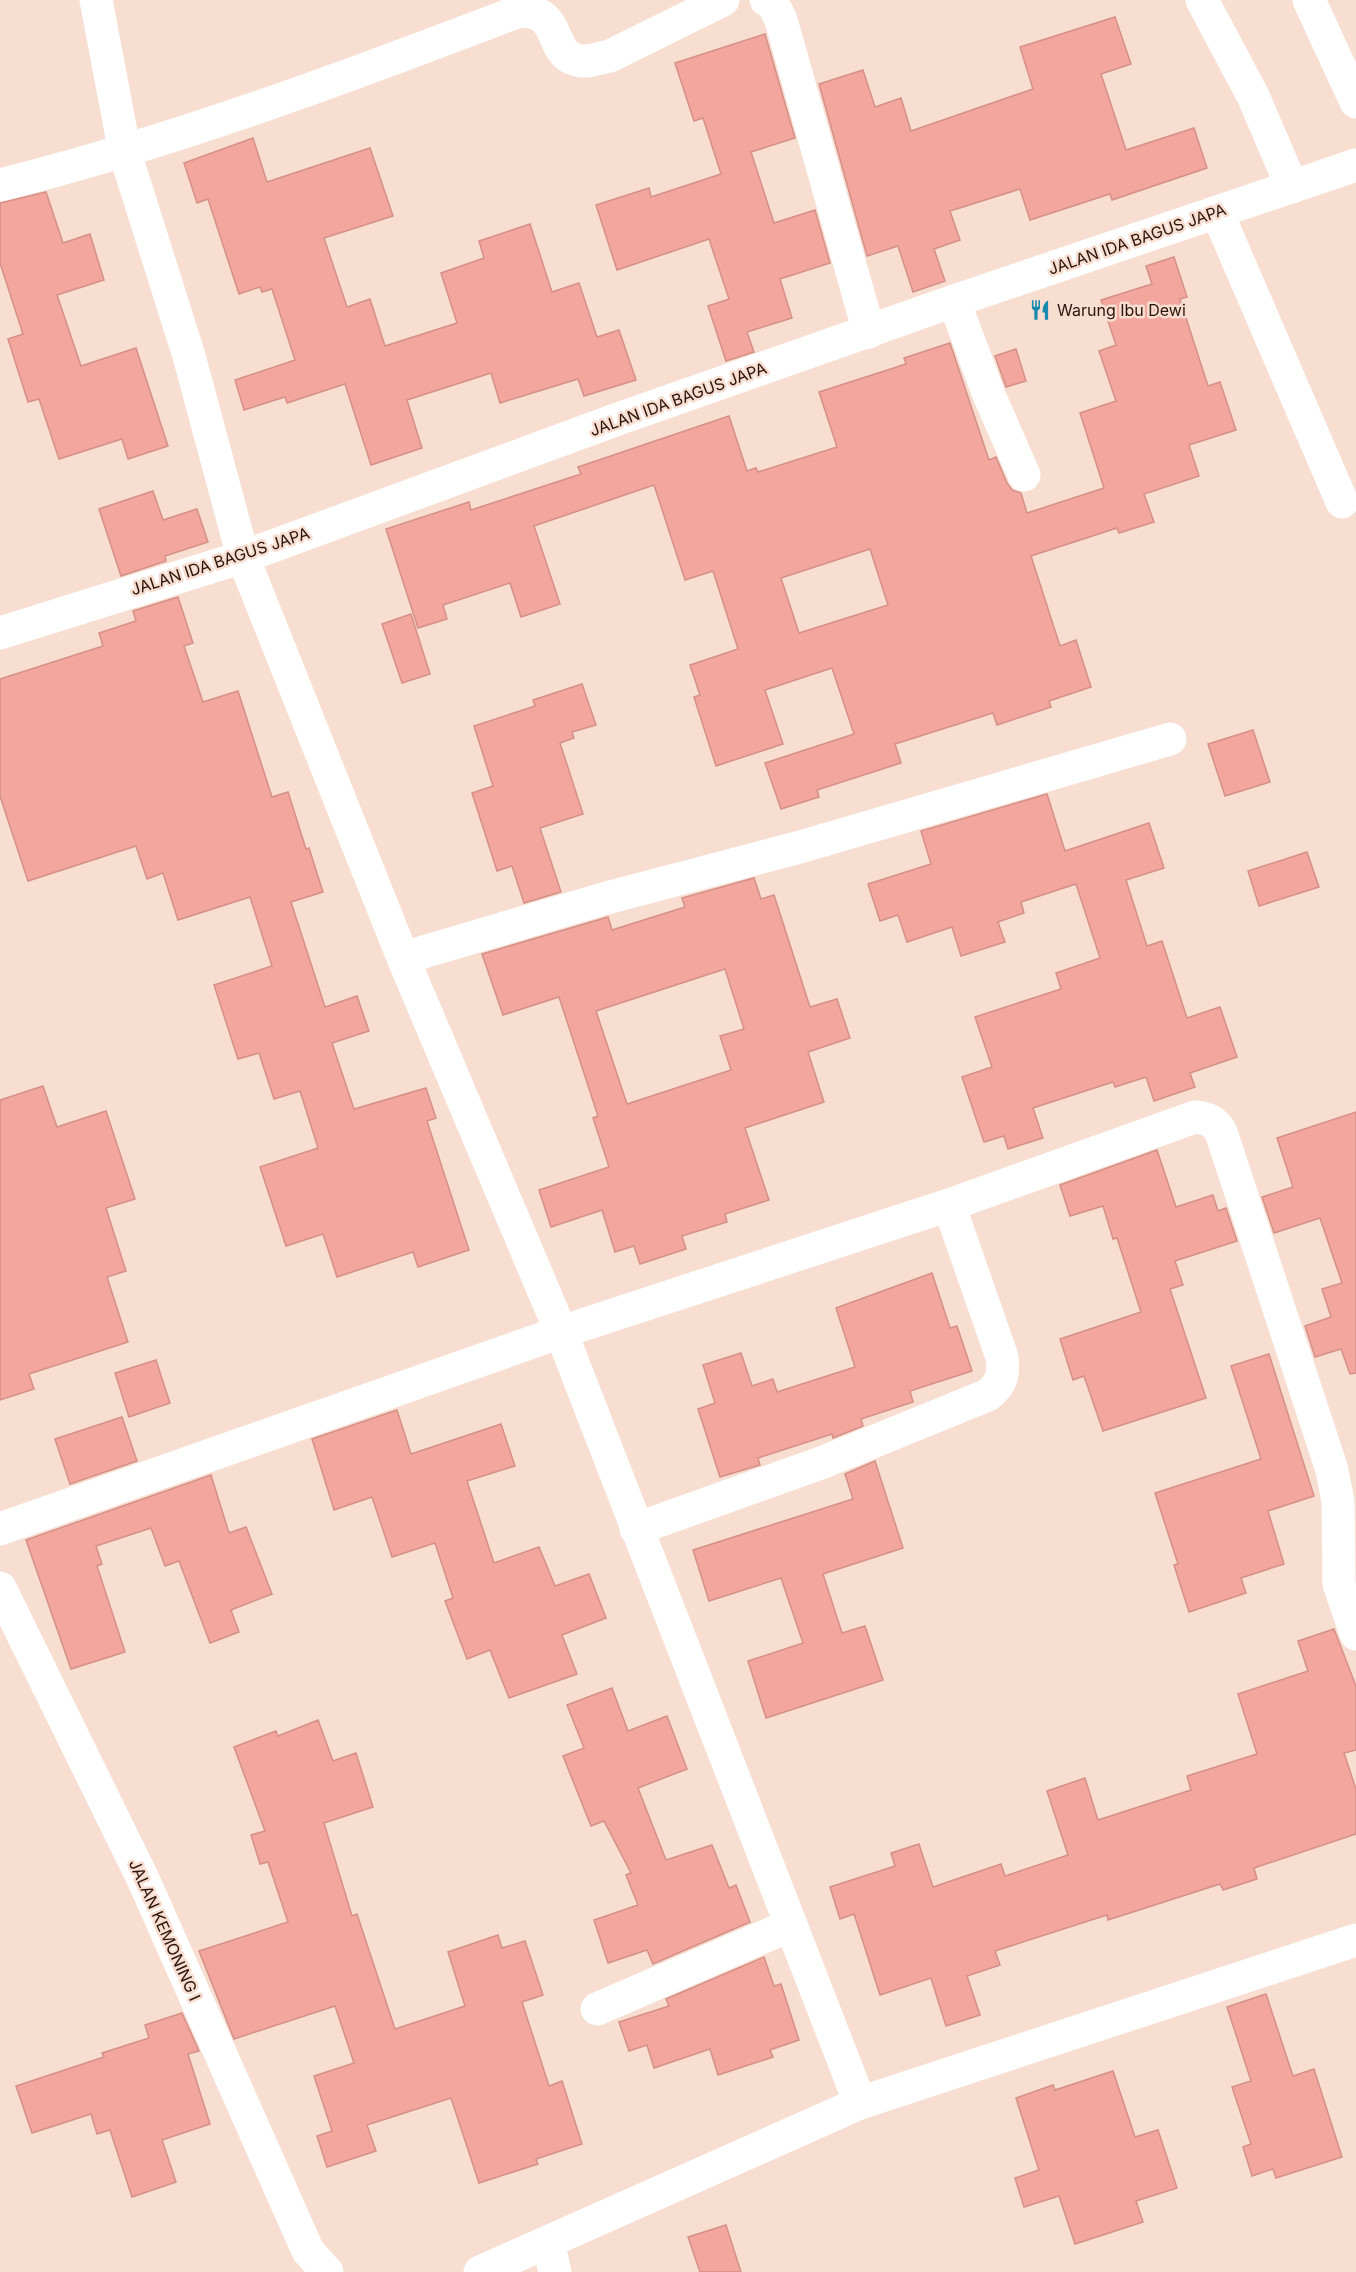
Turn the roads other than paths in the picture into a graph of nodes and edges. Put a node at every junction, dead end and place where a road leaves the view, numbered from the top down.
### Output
1 (96, 0) edge
2 (723, 0) edge
3 (766, 0) edge
4 (1202, 0) edge
5 (1309, 0) edge
6 (1356, 102) edge
7 (125, 153) junction
8 (1356, 165) edge
9 (0, 186) edge
10 (1292, 187) junction
11 (1217, 212) junction
12 (954, 301) junction
13 (869, 332) junction
14 (1024, 475) dead end
15 (1342, 502) dead end
16 (243, 557) junction
17 (0, 633) edge
18 (1170, 739) dead end
19 (403, 958) junction
20 (949, 1205) junction
21 (561, 1332) junction
22 (636, 1528) junction
23 (0, 1529) edge
24 (0, 1588) edge
25 (1356, 1634) edge
26 (791, 1925) junction
27 (1356, 1940) edge
28 (597, 2008) dead end
29 (860, 2103) junction
30 (552, 2257) edge
31 (327, 2272) edge
32 (480, 2272) edge

1 - 7 street
2 - 7 street
3 - 13 street
4 - 10 street
5 - 6 street
7 - 9 street
7 - 16 street
8 - 10 street, JALAN IDA BAGUS JAPA
10 - 11 street, JALAN IDA BAGUS JAPA
11 - 12 street, JALAN IDA BAGUS JAPA
11 - 15 street
12 - 13 street, JALAN IDA BAGUS JAPA
12 - 14 street
13 - 16 street, JALAN IDA BAGUS JAPA
16 - 17 street, JALAN IDA BAGUS JAPA
16 - 19 street
18 - 19 street
19 - 21 street
20 - 21 street
20 - 22 street
20 - 25 street
21 - 22 street
21 - 23 street
22 - 26 street
24 - 31 street, JALAN KEMONING I
26 - 28 street
26 - 29 street
27 - 29 street
29 - 30 street
30 - 32 street

